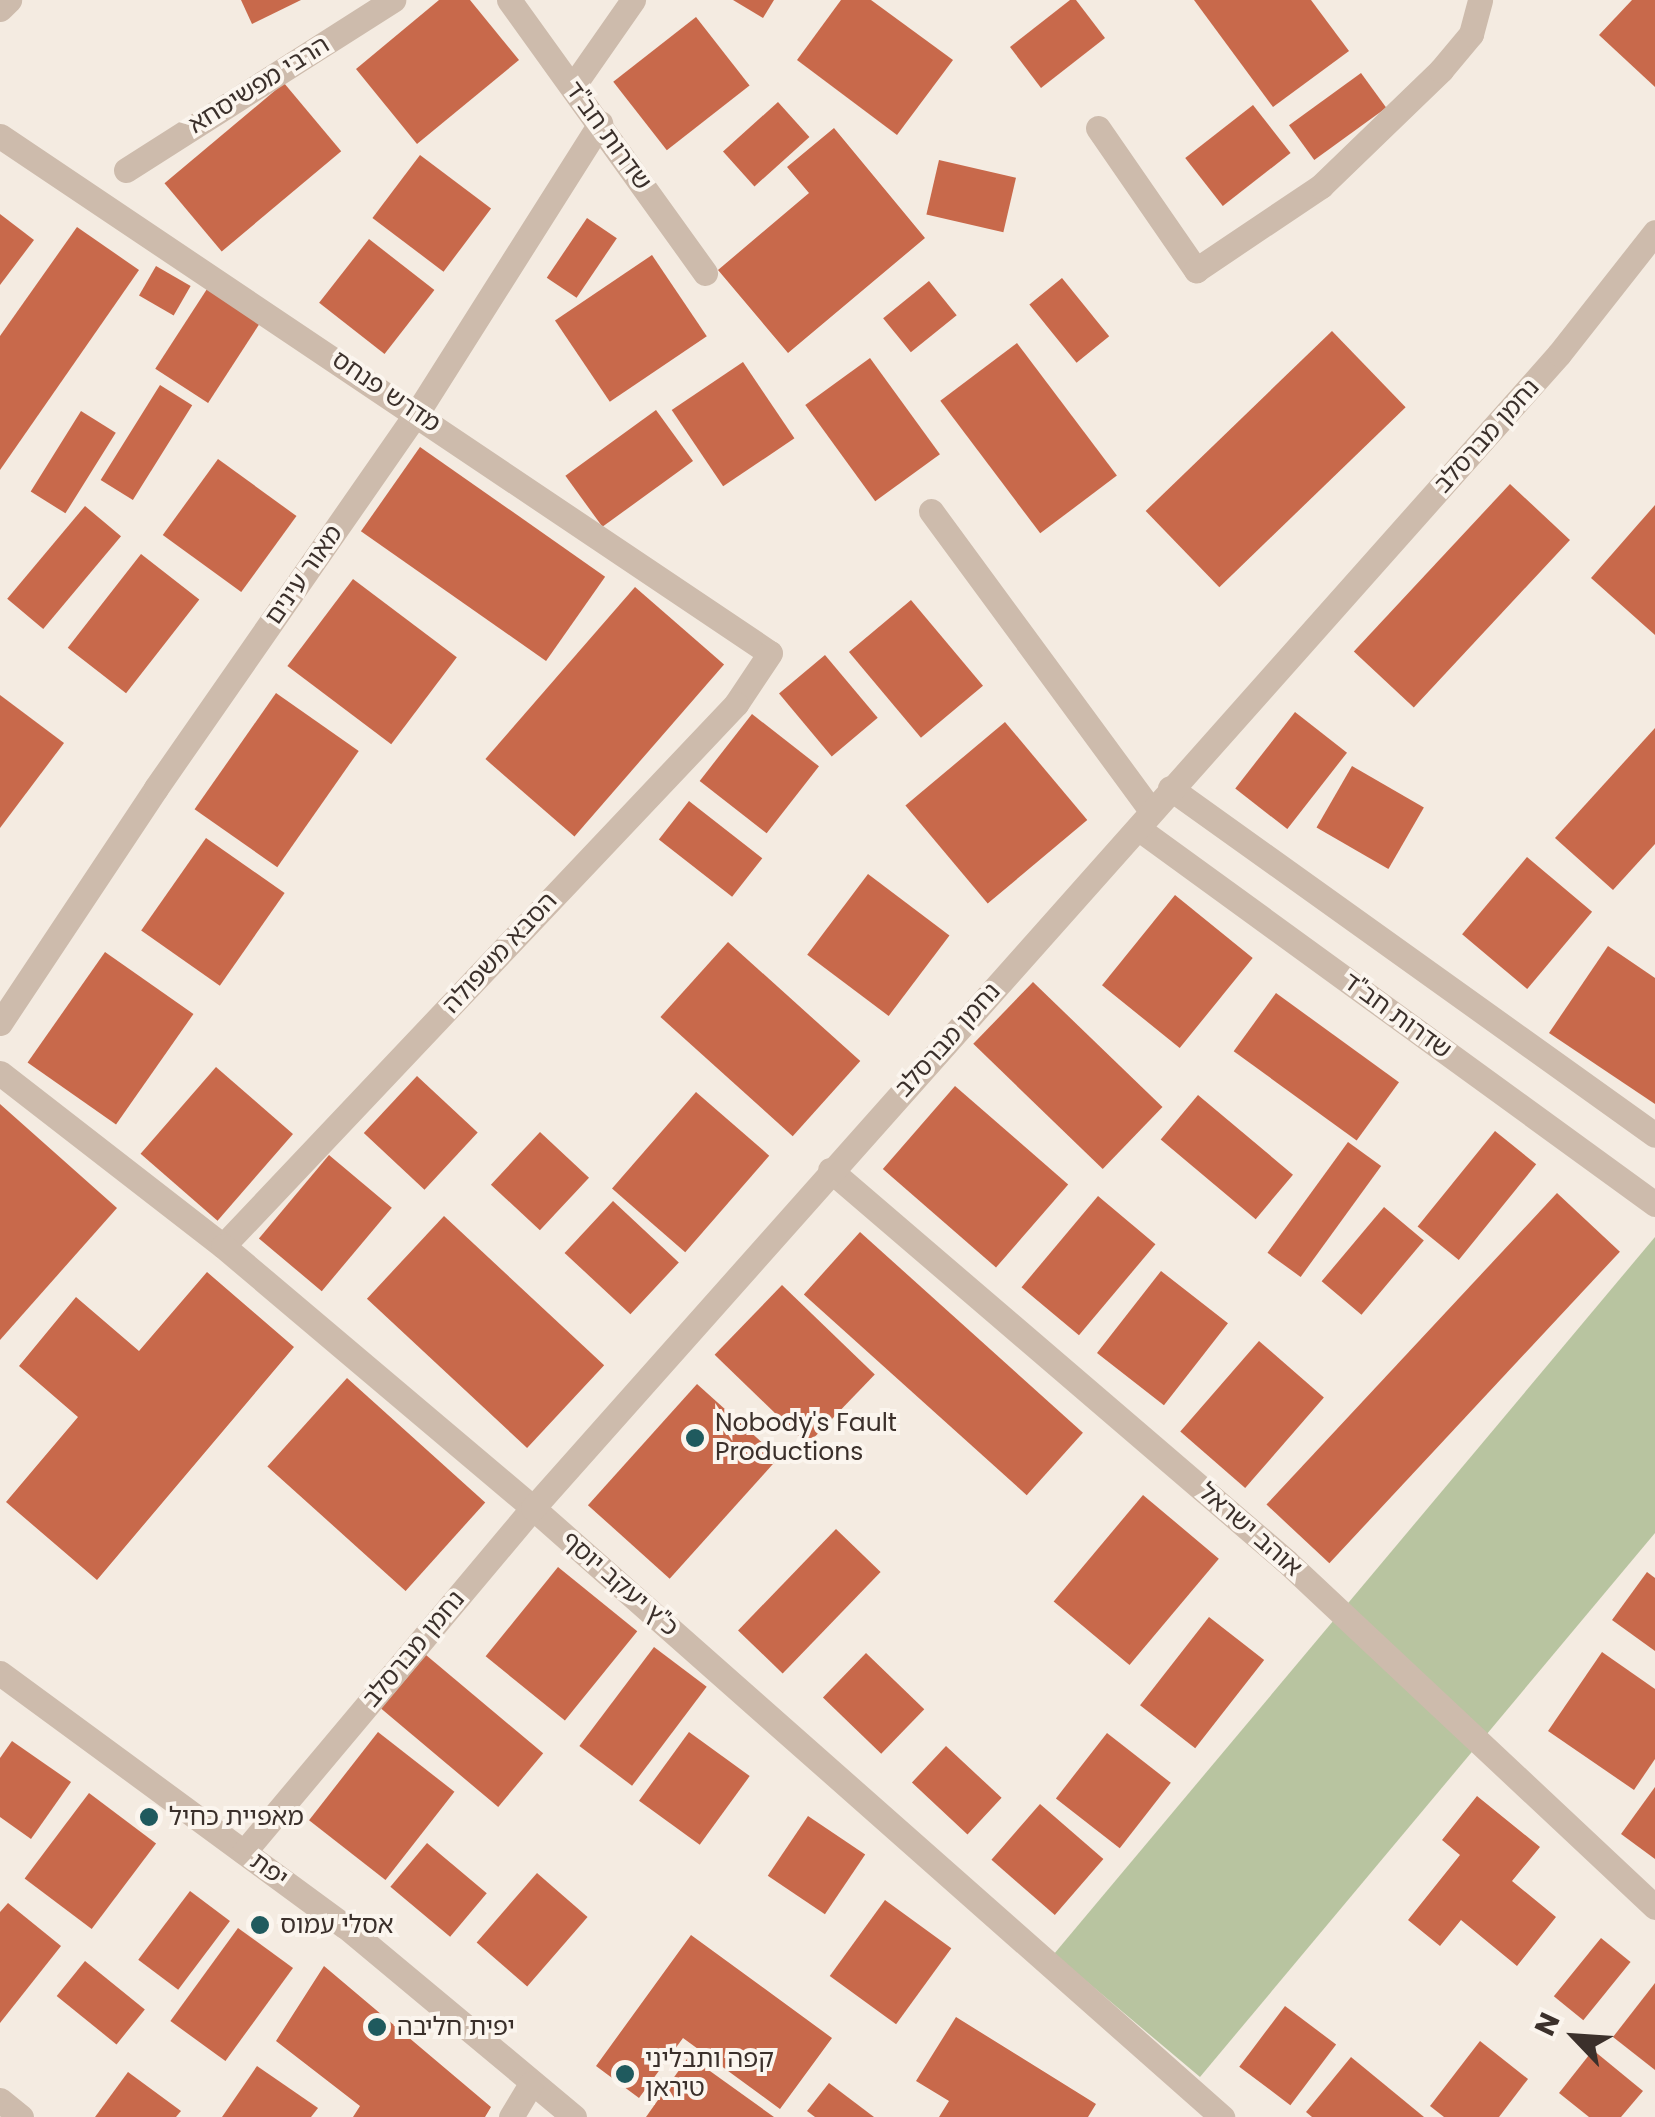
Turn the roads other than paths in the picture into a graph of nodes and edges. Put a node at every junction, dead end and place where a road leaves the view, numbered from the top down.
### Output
1 (9, 0) edge
2 (393, 0) edge
3 (508, 0) edge
4 (633, 0) edge
5 (1480, 0) edge
6 (0, 9) edge
7 (573, 86) junction
8 (600, 123) junction
9 (1098, 128) dead end
10 (0, 136) edge
11 (126, 170) dead end
12 (1655, 232) edge
13 (706, 273) dead end
14 (418, 413) junction
15 (931, 511) dead end
16 (770, 653) joint
17 (1170, 788) junction
18 (1145, 820) junction
19 (0, 1023) edge
20 (0, 1073) edge
21 (1655, 1135) edge
22 (830, 1170) junction
23 (1655, 1204) edge
24 (223, 1246) junction
25 (533, 1508) junction
26 (4, 1686) edge
27 (244, 1852) junction
28 (1655, 1907) edge
29 (531, 2084) junction
30 (0, 2100) edge
31 (21, 2117) edge
32 (511, 2117) edge
33 (574, 2117) edge
34 (1222, 2117) edge

1 - 6 street
2 - 11 street, הרבי מפשיסחא
3 - 7 street, שדרות חב"ד
4 - 7 street
5 - 9 street
7 - 8 street, שדרות חב"ד
8 - 13 street, שדרות חב"ד
8 - 14 street, מאור עינים
10 - 14 street, מדרש פנחס
12 - 17 street, נחמן מברסלב
14 - 16 street, מדרש פנחס
14 - 19 street, מאור עינים
15 - 18 street, שדרות חב"ד
16 - 24 street, הסבא משפולה
17 - 18 street, נחמן מברסלב
17 - 21 street
18 - 22 street, נחמן מברסלב
18 - 23 street, שדרות חב"ד
20 - 24 street, כ"ץ יעקב יוסף
22 - 25 street, נחמן מברסלב
22 - 28 street, אוהב ישראל
24 - 25 street, כ"ץ יעקב יוסף
25 - 27 street, נחמן מברסלב
25 - 34 street, כ"ץ יעקב יוסף
26 - 27 street, יפת
27 - 29 street, יפת
29 - 32 street
29 - 33 street, יפת
30 - 31 street

